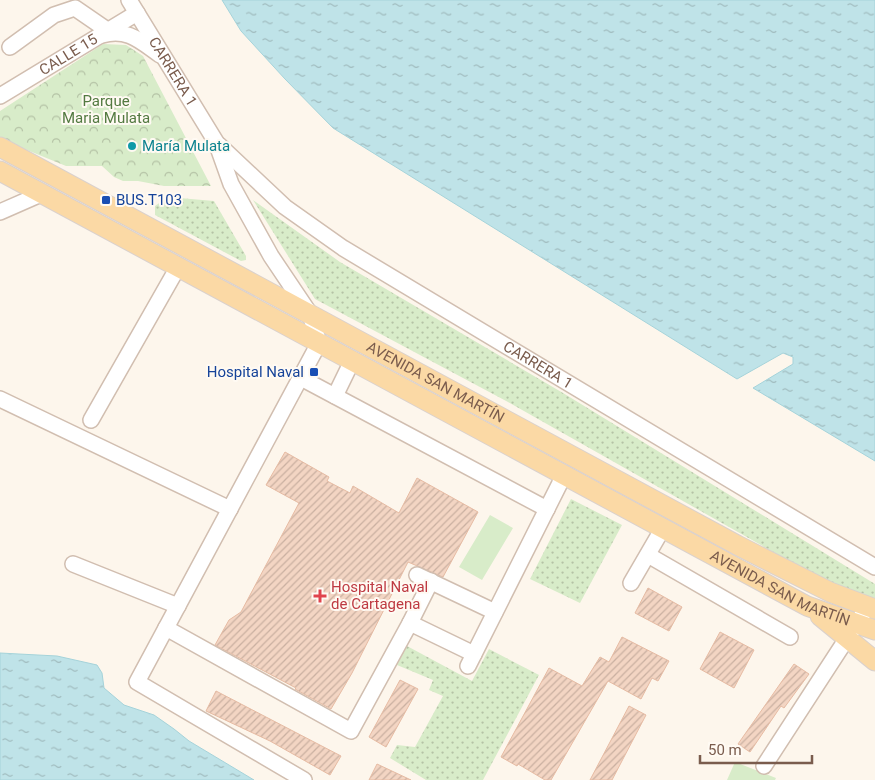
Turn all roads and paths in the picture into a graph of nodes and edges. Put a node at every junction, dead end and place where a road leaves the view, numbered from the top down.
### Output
1 (133, 6) edge
2 (102, 33) junction
3 (10, 47) dead end
4 (163, 57) junction
5 (0, 96) edge
6 (216, 142) junction
7 (0, 147) edge
8 (0, 171) edge
9 (42, 194) junction
10 (0, 212) edge
11 (178, 267) junction
12 (310, 314) junction
13 (319, 343) junction
14 (352, 361) junction
15 (301, 378) junction
16 (335, 396) junction
17 (0, 399) edge
18 (91, 420) dead end
19 (564, 475) junction
20 (230, 509) junction
21 (547, 509) junction
22 (663, 528) junction
23 (648, 555) junction
24 (73, 564) dead end
25 (875, 567) edge
26 (631, 583) dead end
27 (178, 606) junction
28 (871, 608) edge
29 (495, 612) junction
30 (410, 623) junction
31 (166, 628) junction
32 (875, 630) edge
33 (852, 631) junction
34 (790, 637) dead end
35 (875, 662) edge
36 (764, 766) dead end
37 (304, 780) edge

1 - 2 street, CALLE 15
1 - 4 street, CARRERA 1
2 - 3 street
2 - 4 street
2 - 5 street, CALLE 15
4 - 6 street, CARRERA 1
6 - 12 street, CARRERA 1
6 - 25 street, CARRERA 1
7 - 12 main road, AVENIDA SAN MARTÍN
8 - 9 main road, AVENIDA SAN MARTÍN
9 - 10 street
9 - 11 main road, AVENIDA SAN MARTÍN
11 - 13 main road, AVENIDA SAN MARTÍN
11 - 18 street
12 - 13 street, CARRERA 1
12 - 28 main road, AVENIDA SAN MARTÍN
13 - 14 main road, AVENIDA SAN MARTÍN
13 - 15 street
14 - 16 street
14 - 19 main road, AVENIDA SAN MARTÍN
15 - 16 street
15 - 20 street
16 - 21 street
17 - 20 street
19 - 21 street
19 - 22 main road, AVENIDA SAN MARTÍN
20 - 27 street
21 - 29 street
22 - 23 street
22 - 33 main road, AVENIDA SAN MARTÍN
23 - 26 street
23 - 34 street
24 - 27 street
27 - 31 street
28 - 33 street
29 - 30 street
29 - 30 street
30 - 31 street
31 - 37 street
32 - 33 main road, AVENIDA SAN MARTÍN
33 - 35 main road
33 - 36 street

